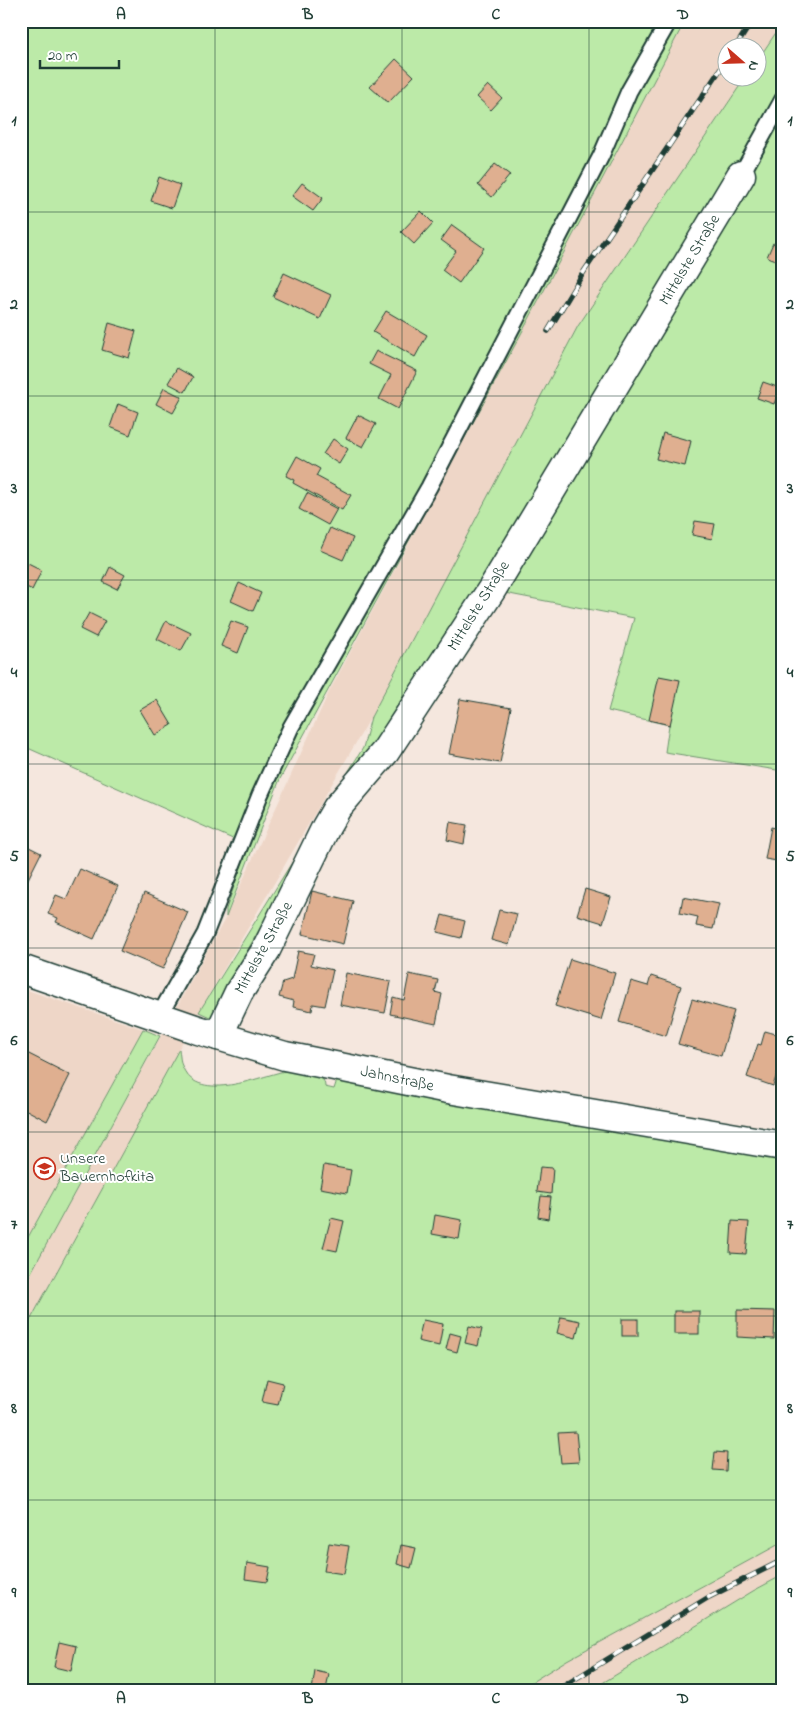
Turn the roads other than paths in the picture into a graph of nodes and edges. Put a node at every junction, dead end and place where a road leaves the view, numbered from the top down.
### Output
1 (669, 21) edge
2 (783, 99) edge
3 (741, 175) joint
4 (21, 969) edge
5 (159, 1016) junction
6 (218, 1036) junction
7 (779, 1141) edge

1 - 5 lane
2 - 3 lane
3 - 6 street, Mittelste Straße
4 - 5 street, Jahnstraße
5 - 6 street, Jahnstraße
6 - 7 street, Jahnstraße

